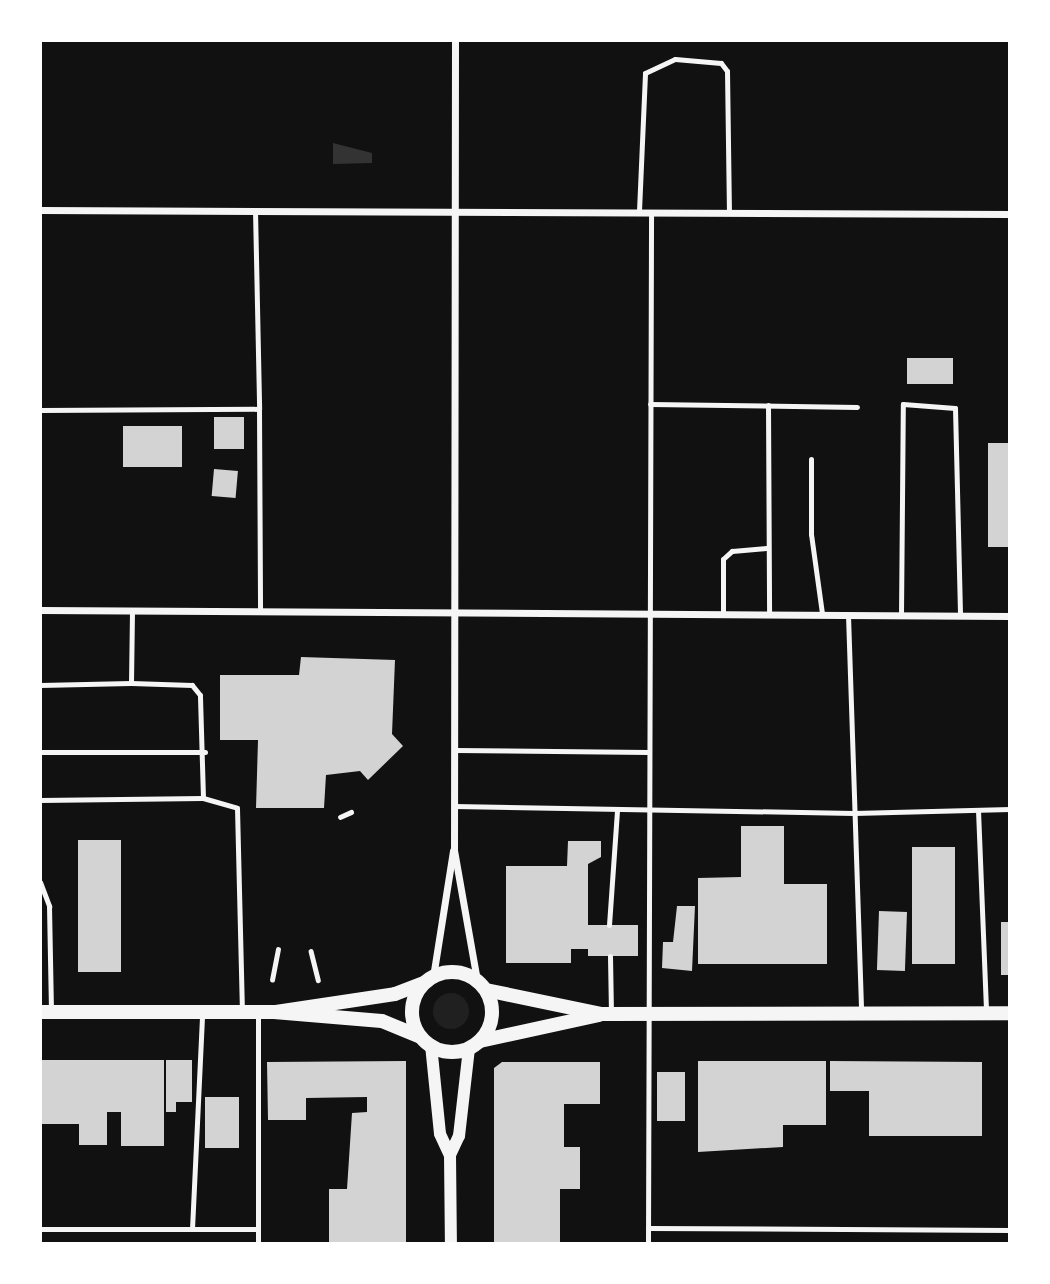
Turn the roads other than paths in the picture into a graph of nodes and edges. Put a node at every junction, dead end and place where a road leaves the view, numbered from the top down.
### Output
1 (455, 40) edge
2 (452, 208) junction
3 (40, 210) edge
4 (255, 210) junction
5 (639, 211) junction
6 (651, 212) junction
7 (729, 213) junction
8 (1010, 214) edge
9 (650, 404) junction
10 (768, 405) junction
11 (857, 407) dead end
12 (259, 409) junction
13 (40, 410) edge
14 (811, 459) dead end
15 (766, 548) junction
16 (40, 610) edge
17 (455, 610) junction
18 (132, 611) junction
19 (260, 611) junction
20 (647, 612) junction
21 (769, 612) junction
22 (723, 613) junction
23 (822, 613) junction
24 (848, 615) junction
25 (901, 615) junction
26 (1010, 615) edge
27 (960, 616) junction
28 (131, 683) junction
29 (40, 685) edge
30 (455, 750) junction
31 (40, 752) edge
32 (205, 752) junction
33 (648, 752) junction
34 (203, 798) junction
35 (40, 800) edge
36 (454, 806) junction
37 (1010, 809) edge
38 (617, 810) junction
39 (647, 810) junction
40 (978, 810) junction
41 (854, 813) junction
42 (454, 850) junction
43 (40, 882) edge
44 (610, 925) dead end
45 (610, 956) dead end
46 (430, 979) junction
47 (481, 985) junction
48 (46, 1012) edge
49 (202, 1012) junction
50 (242, 1012) junction
51 (258, 1012) junction
52 (274, 1012) junction
53 (650, 1013) junction
54 (862, 1013) junction
55 (986, 1013) junction
56 (1010, 1013) edge
57 (606, 1014) junction
58 (426, 1041) junction
59 (474, 1044) junction
60 (450, 1155) junction
61 (648, 1228) junction
62 (40, 1229) edge
63 (192, 1229) junction
64 (258, 1229) junction
65 (1010, 1230) edge
66 (258, 1244) edge
67 (451, 1244) edge
68 (648, 1244) edge

1 - 2 street
2 - 4 street
2 - 5 street
2 - 17 street
3 - 4 street
4 - 12 lane
5 - 6 street
5 - 7 lane
6 - 7 street
6 - 9 lane
7 - 8 street
9 - 10 lane
9 - 20 lane
10 - 11 lane
10 - 15 lane
12 - 13 lane
12 - 19 lane
14 - 23 lane
15 - 21 lane
15 - 22 lane
16 - 18 street
17 - 19 street
17 - 20 street
17 - 30 street
18 - 19 street
18 - 28 lane
20 - 22 street
20 - 33 lane
21 - 22 street
21 - 23 street
23 - 24 street
24 - 25 street
24 - 41 lane
25 - 27 street
25 - 27 lane
26 - 27 street
28 - 29 lane
28 - 32 lane
30 - 33 lane
30 - 36 street
31 - 32 lane
32 - 34 lane
33 - 39 lane
34 - 35 lane
34 - 50 lane
36 - 38 lane
36 - 42 street
37 - 40 lane
38 - 39 lane
38 - 44 lane
39 - 41 lane
39 - 53 lane
40 - 41 lane
40 - 55 lane
41 - 54 lane
42 - 46 street
42 - 47 street
43 - 48 lane
45 - 57 lane
46 - 47 main road
46 - 52 main road
46 - 58 main road
47 - 57 main road
47 - 59 main road
48 - 49 main road
49 - 50 main road
49 - 63 lane
50 - 51 main road
51 - 52 main road
51 - 64 lane
52 - 58 main road
53 - 54 main road
53 - 57 main road
53 - 61 lane
54 - 55 main road
55 - 56 main road
57 - 59 main road
58 - 59 main road
58 - 60 street
59 - 60 street
60 - 67 street
61 - 65 lane
61 - 68 lane
62 - 63 lane
63 - 64 lane
64 - 66 lane

